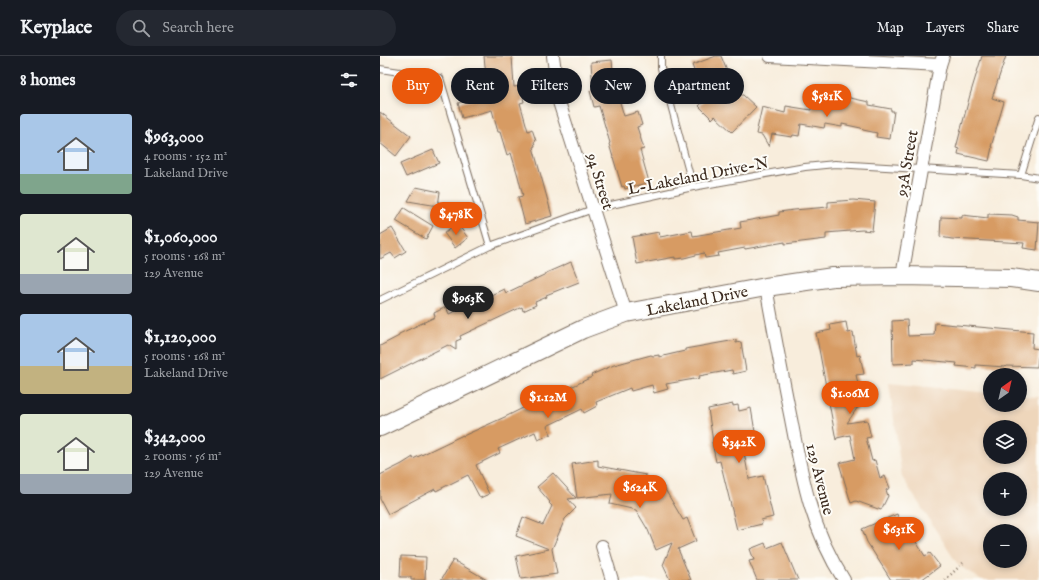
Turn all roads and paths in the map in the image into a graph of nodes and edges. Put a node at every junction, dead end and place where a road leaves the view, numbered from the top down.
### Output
1 (553, 56) edge
2 (661, 56) edge
3 (770, 56) edge
4 (942, 61) edge
5 (380, 69) edge
6 (1039, 117) edge
7 (921, 169) junction
8 (1021, 175) junction
9 (1039, 178) edge
10 (693, 187) junction
11 (593, 209) junction
12 (490, 246) junction
13 (902, 276) junction
14 (1039, 282) edge
15 (766, 287) junction
16 (380, 300) edge
17 (626, 313) junction
18 (380, 427) edge
19 (602, 546) dead end
20 (963, 563) dead end
21 (612, 580) edge
22 (844, 580) edge
23 (945, 580) edge

1 - 11 street, 94 Street
2 - 10 lane
3 - 4 street
4 - 7 street, 93A Street
5 - 12 lane
6 - 8 lane
7 - 8 lane, L-Lakeland Drive-N
7 - 10 lane, L-Lakeland Drive-N
7 - 13 street, 93A Street
8 - 9 lane, L-Lakeland Drive-N
10 - 11 lane, L-Lakeland Drive-N
11 - 12 lane, L-Lakeland Drive-N
11 - 17 street, 94 Street
12 - 16 lane, L-Lakeland Drive-N
13 - 14 street, Lakeland Drive
13 - 15 street, Lakeland Drive
15 - 17 street, Lakeland Drive
15 - 22 street, 129 Avenue
17 - 18 street, Lakeland Drive
19 - 21 street
20 - 23 path

